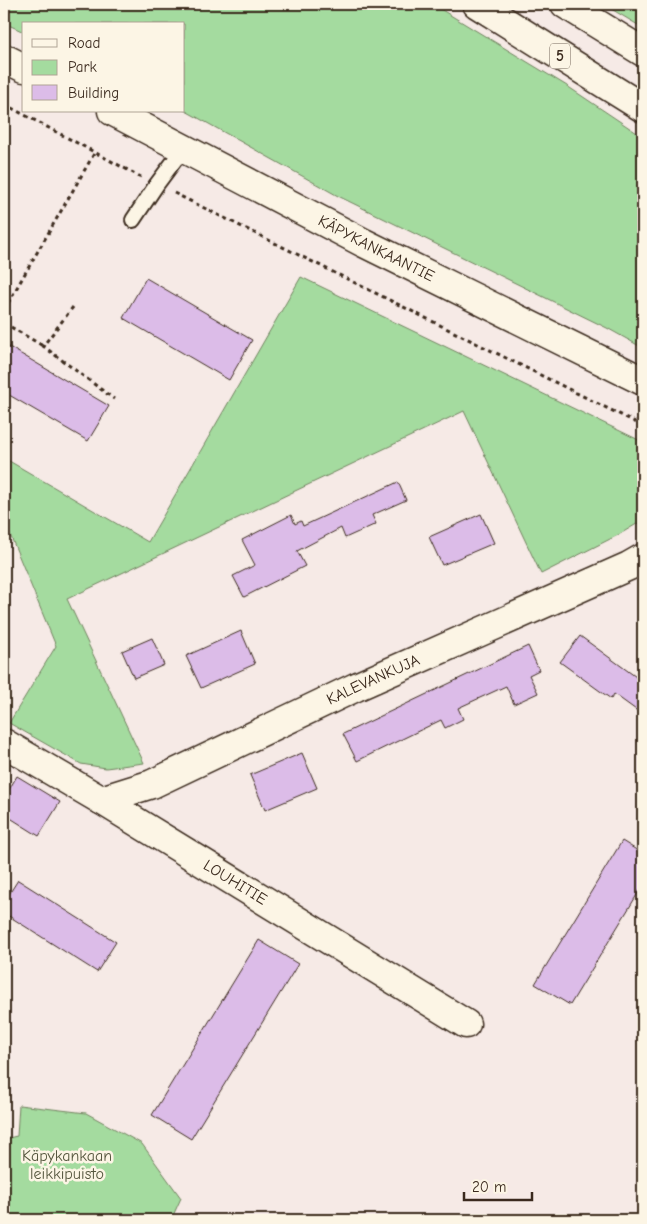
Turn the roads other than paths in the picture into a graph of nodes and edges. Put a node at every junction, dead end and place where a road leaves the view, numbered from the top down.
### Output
1 (477, 4) edge
2 (565, 4) edge
3 (643, 52) edge
4 (4, 58) edge
5 (22, 67) edge
6 (643, 108) edge
7 (114, 112) edge
8 (184, 149) junction
9 (133, 220) dead end
10 (643, 381) edge
11 (643, 558) edge
12 (4, 742) edge
13 (101, 800) junction
14 (466, 1024) dead end

1 - 6 main road, 5
2 - 3 main road
4 - 5 main road
7 - 8 main road, KÄPYKANKAANTIE
8 - 9 lane
8 - 10 main road, KÄPYKANKAANTIE
11 - 13 main road, KALEVANKUJA
12 - 13 main road, LOUHITIE
13 - 14 main road, LOUHITIE

